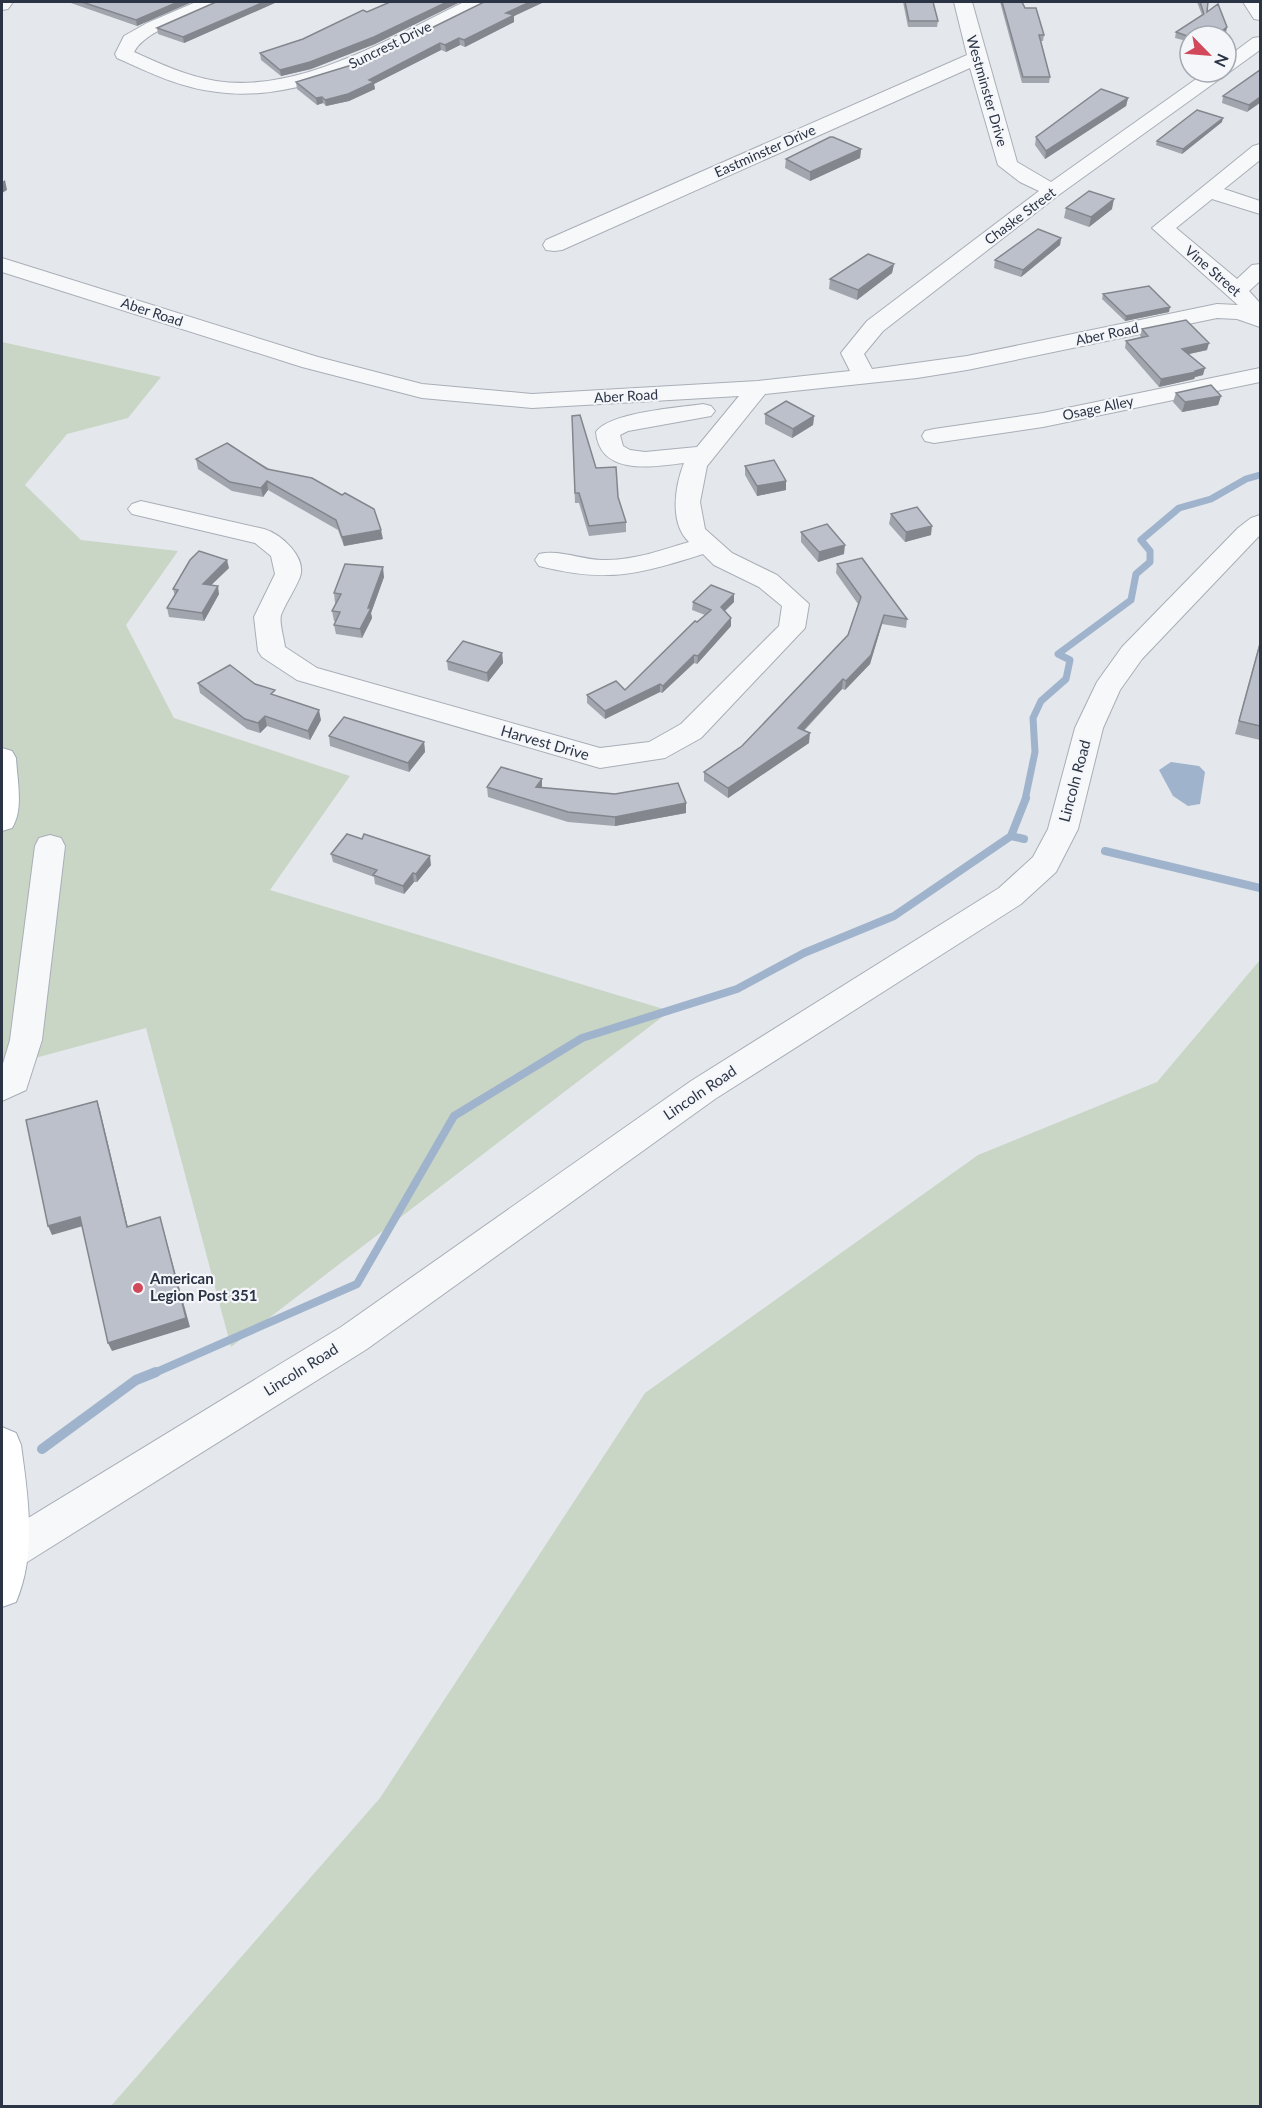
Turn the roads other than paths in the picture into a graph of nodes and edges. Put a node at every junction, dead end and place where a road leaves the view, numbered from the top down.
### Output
1 (210, 2) edge
2 (477, 2) edge
3 (963, 2) edge
4 (1252, 2) edge
5 (1260, 15) edge
6 (1260, 42) edge
7 (976, 58) junction
8 (1238, 58) edge
9 (1201, 84) edge
10 (1260, 150) edge
11 (1053, 190) junction
12 (1209, 191) junction
13 (1260, 208) edge
14 (554, 245) dead end
15 (2, 265) edge
16 (1260, 270) edge
17 (1237, 290) junction
18 (1260, 318) edge
19 (1260, 375) edge
20 (865, 377) junction
21 (758, 387) junction
22 (741, 409) junction
23 (934, 436) dead end
24 (704, 454) junction
25 (141, 509) dead end
26 (1259, 527) edge
27 (707, 545) junction
28 (548, 560) dead end
29 (2, 758) edge
30 (2, 821) edge
31 (50, 846) dead end
32 (2, 1088) edge
33 (2, 1445) edge
34 (6, 1569) edge

1 - 2 street, Suncrest Drive
3 - 7 street, Westminster Drive
4 - 5 street
6 - 8 street
7 - 11 street, Westminster Drive
7 - 14 street, Eastminster Drive
9 - 11 street, Chaske Street
10 - 12 street
11 - 20 street, Chaske Street
12 - 13 street
12 - 17 street, Vine Street
15 - 21 street, Aber Road
16 - 17 street
17 - 18 street, Vine Street
18 - 20 street, Aber Road
19 - 23 street, Osage Alley
20 - 21 street, Aber Road
21 - 22 street, Harvest Drive
22 - 24 street, Harvest Drive
22 - 24 street
24 - 27 street, Harvest Drive
25 - 27 street, Harvest Drive
26 - 34 street, Lincoln Road
27 - 28 street
29 - 30 main road
31 - 32 street
33 - 34 main road

